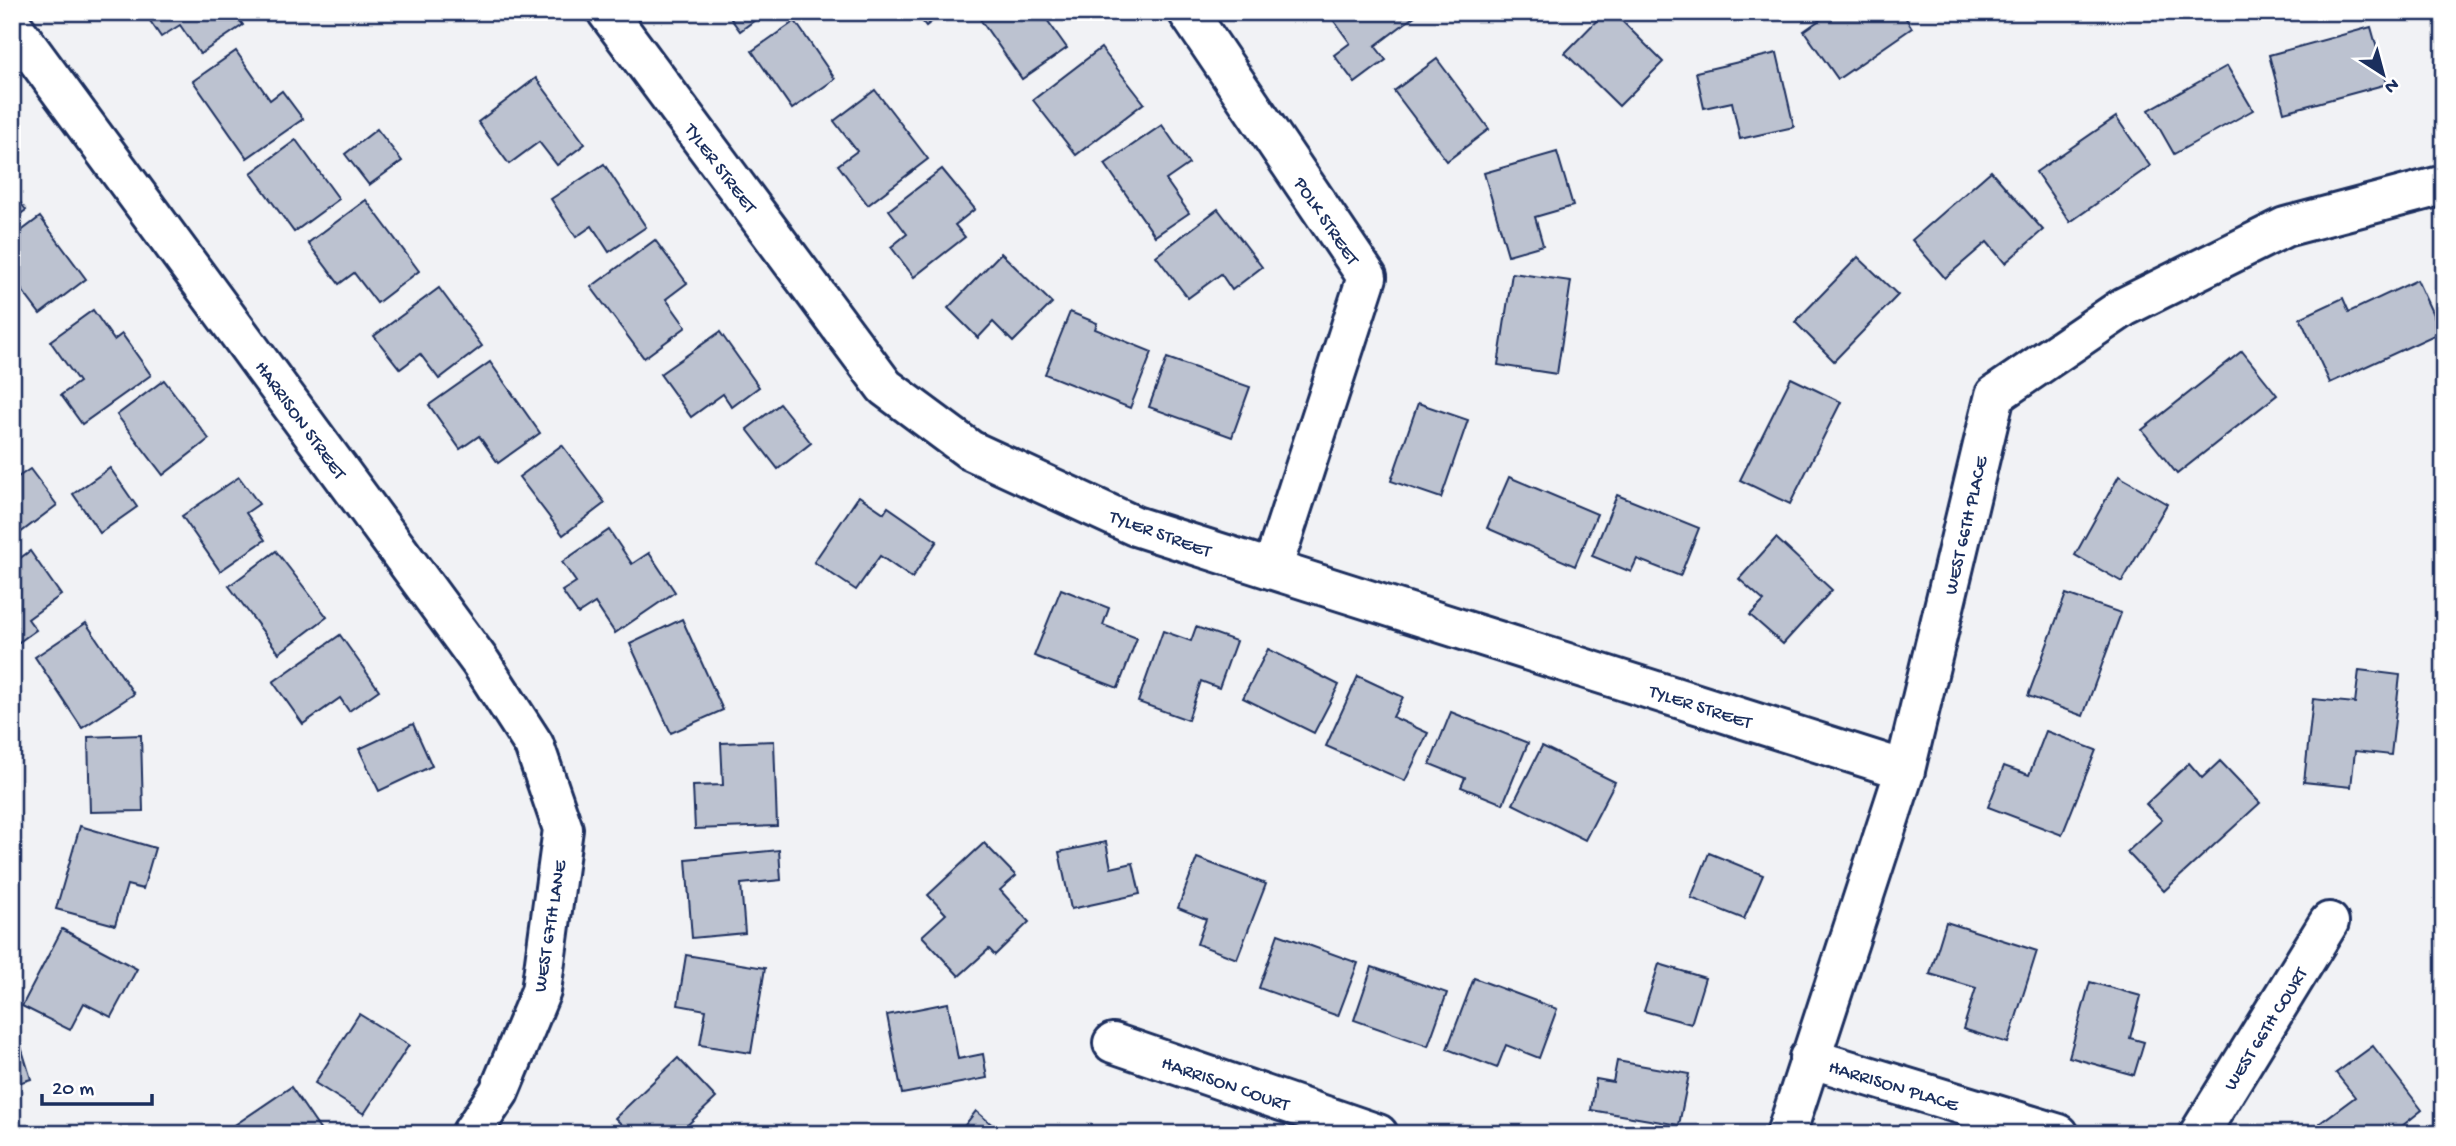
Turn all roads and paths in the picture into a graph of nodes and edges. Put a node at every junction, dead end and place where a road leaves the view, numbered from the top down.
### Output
1 (607, 12) edge
2 (1188, 12) edge
3 (12, 25) edge
4 (2444, 184) edge
5 (1272, 569) junction
6 (1905, 770) junction
7 (563, 829) joint
8 (2329, 922) dead end
9 (1113, 1043) dead end
10 (1809, 1058) junction
11 (471, 1134) edge
12 (1378, 1134) edge
13 (1786, 1134) edge
14 (2059, 1134) edge
15 (2199, 1134) edge

1 - 5 street, TYLER STREET
2 - 5 street, POLK STREET
3 - 7 street, HARRISON STREET
4 - 6 street, WEST 66TH PLACE
5 - 6 street, TYLER STREET
6 - 10 street, WEST 66TH PLACE
7 - 11 street, WEST 67TH LANE
8 - 15 street, WEST 66TH COURT
9 - 12 street, HARRISON COURT
10 - 13 street, WEST 66TH PLACE
10 - 14 street, HARRISON PLACE

